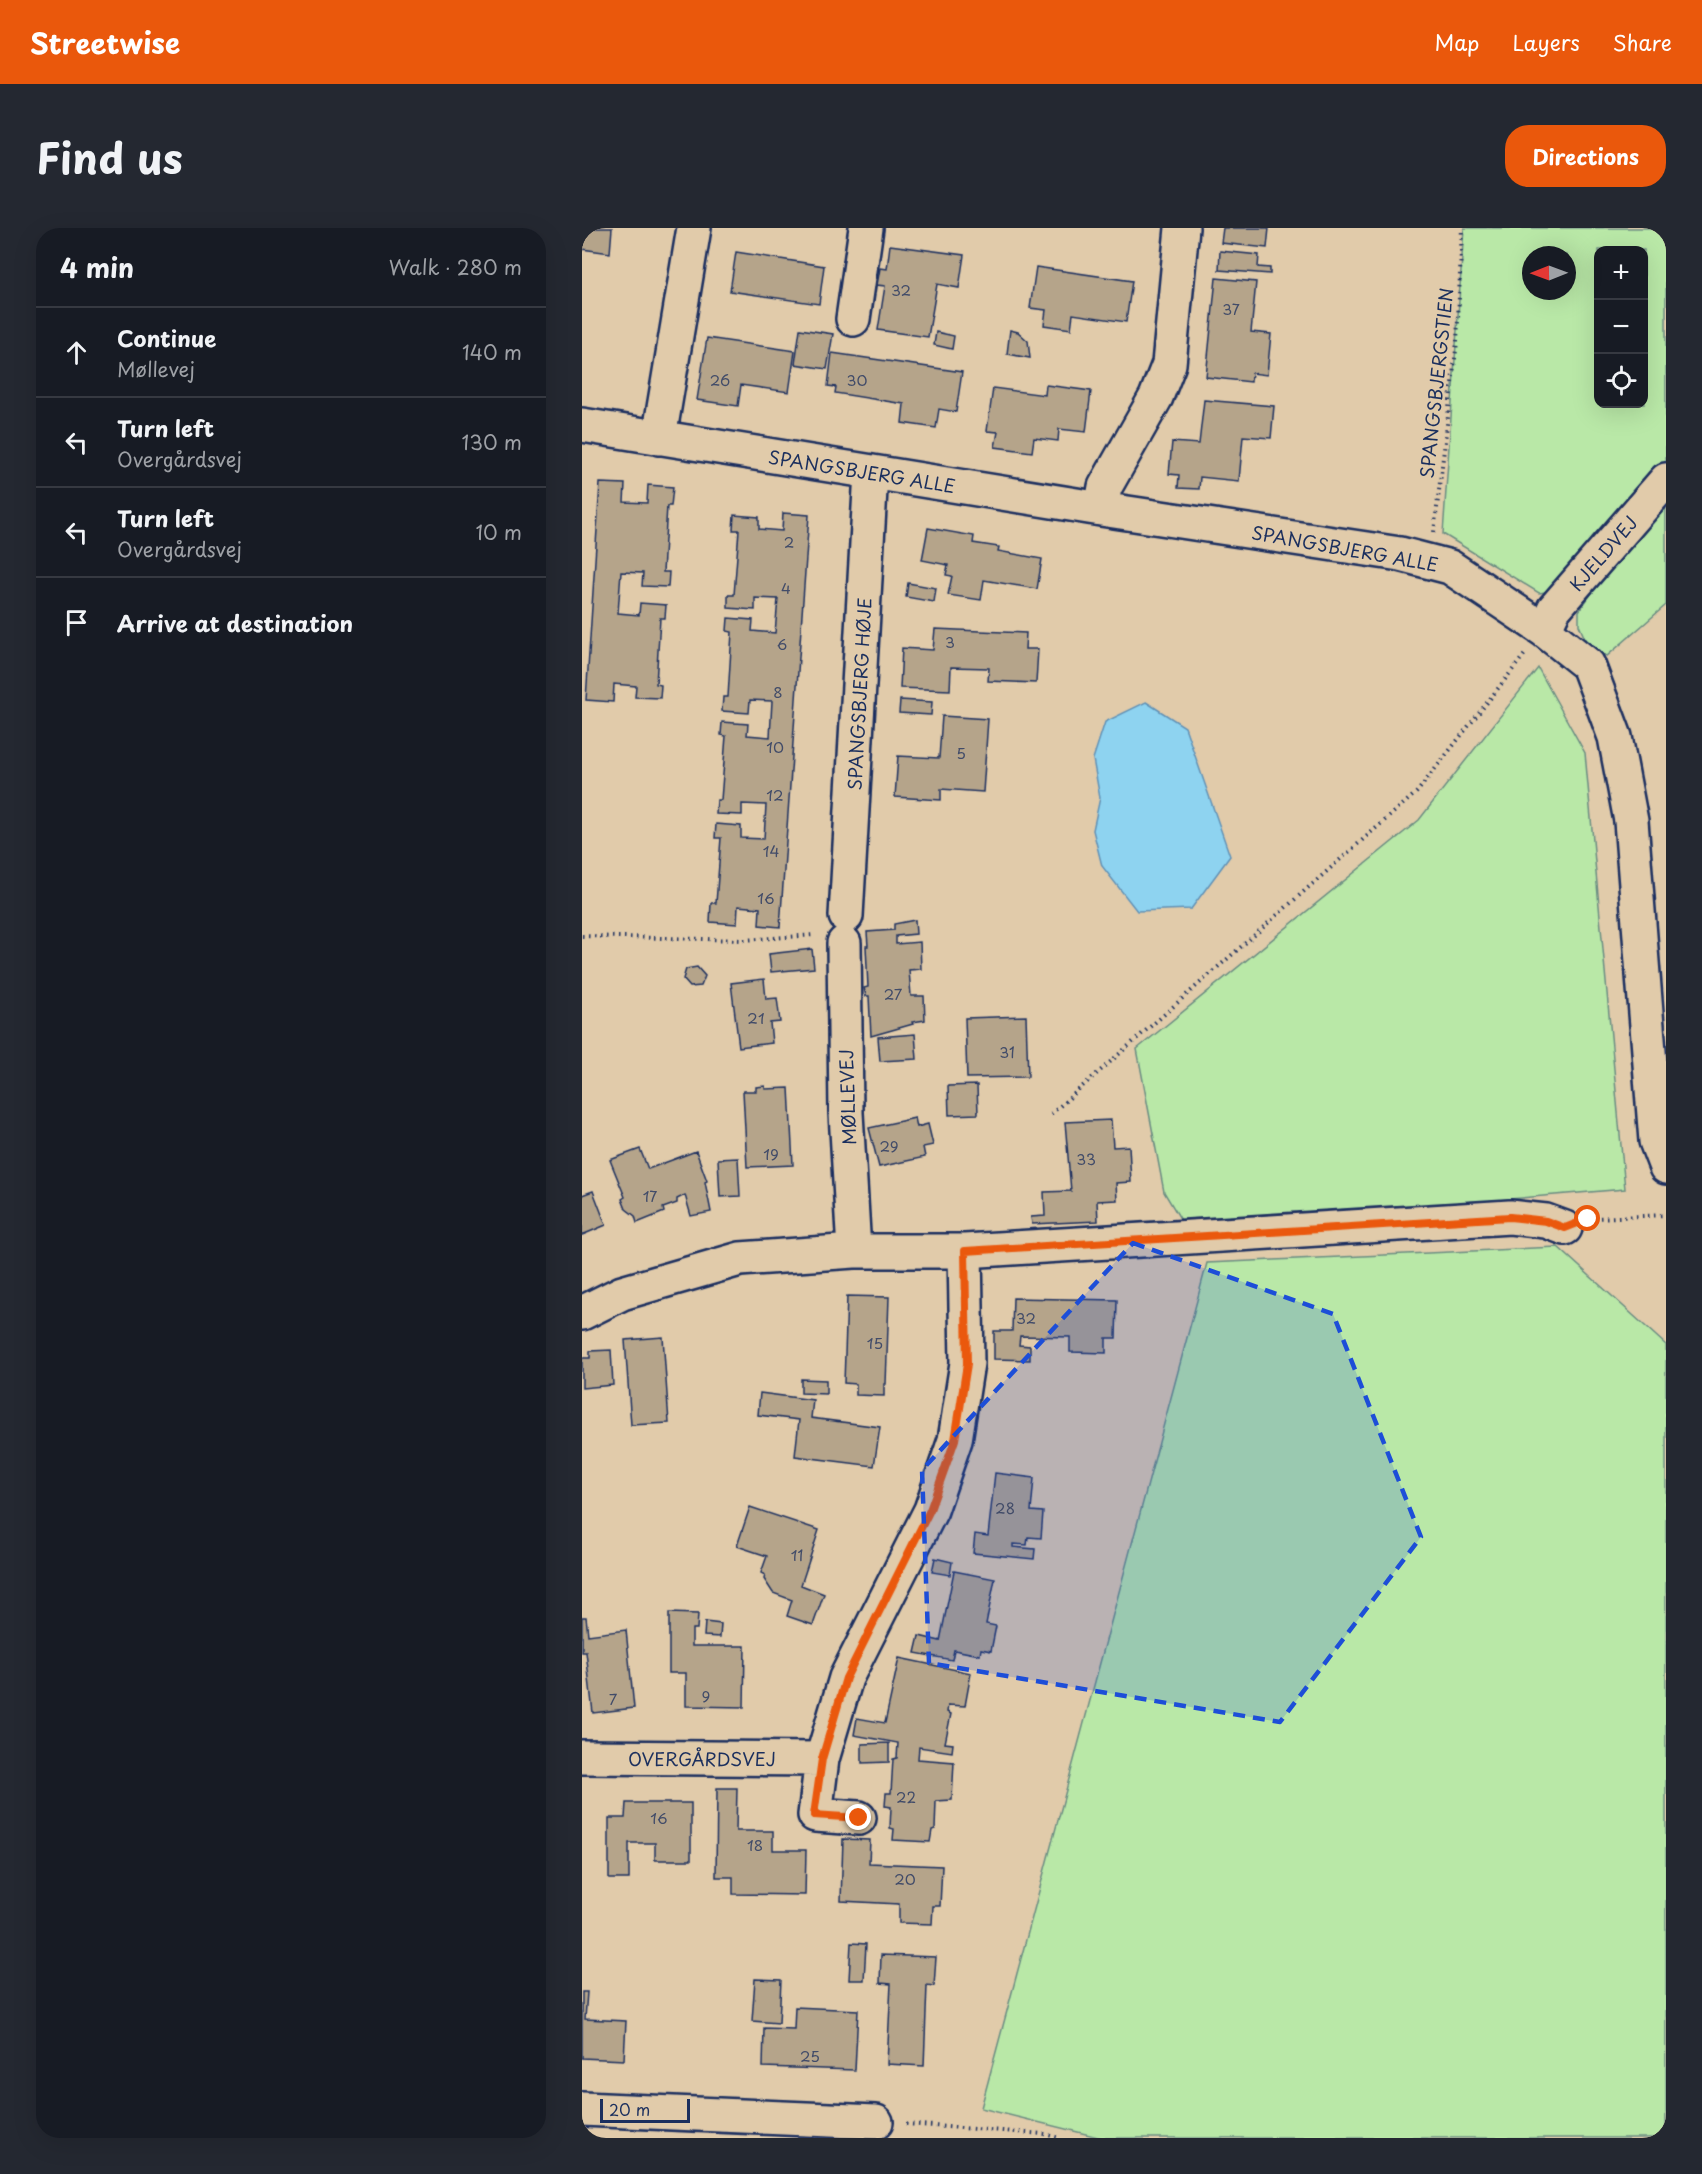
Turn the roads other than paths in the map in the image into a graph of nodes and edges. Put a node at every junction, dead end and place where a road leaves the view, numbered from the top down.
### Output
1 (694, 228) edge
2 (866, 228) edge
3 (1182, 228) edge
4 (853, 319) dead end
5 (582, 425) edge
6 (659, 438) junction
7 (872, 472) junction
8 (1666, 480) edge
9 (1101, 509) junction
10 (1544, 630) junction
11 (838, 931) joint
12 (1666, 1167) edge
13 (1565, 1228) road end
14 (854, 1251) junction
15 (965, 1251) junction
16 (582, 1313) edge
17 (582, 1757) edge
18 (822, 1759) junction
19 (859, 1818) dead end
20 (582, 2109) edge
21 (876, 2122) road end

1 - 6 street
2 - 4 street
3 - 9 street
5 - 6 street, SPANGSBJERG ALLE
6 - 7 street, SPANGSBJERG ALLE
7 - 9 street, SPANGSBJERG ALLE
7 - 11 street, SPANGSBJERG HØJE
8 - 10 street, KJELDVEJ
9 - 10 street, SPANGSBJERG ALLE
10 - 12 street, SPANGSBJERG ALLE
11 - 14 street, MØLLEVEJ
13 - 15 street
14 - 15 street
14 - 16 street
15 - 18 street
17 - 18 street, OVERGÅRDSVEJ
18 - 19 street
20 - 21 street

